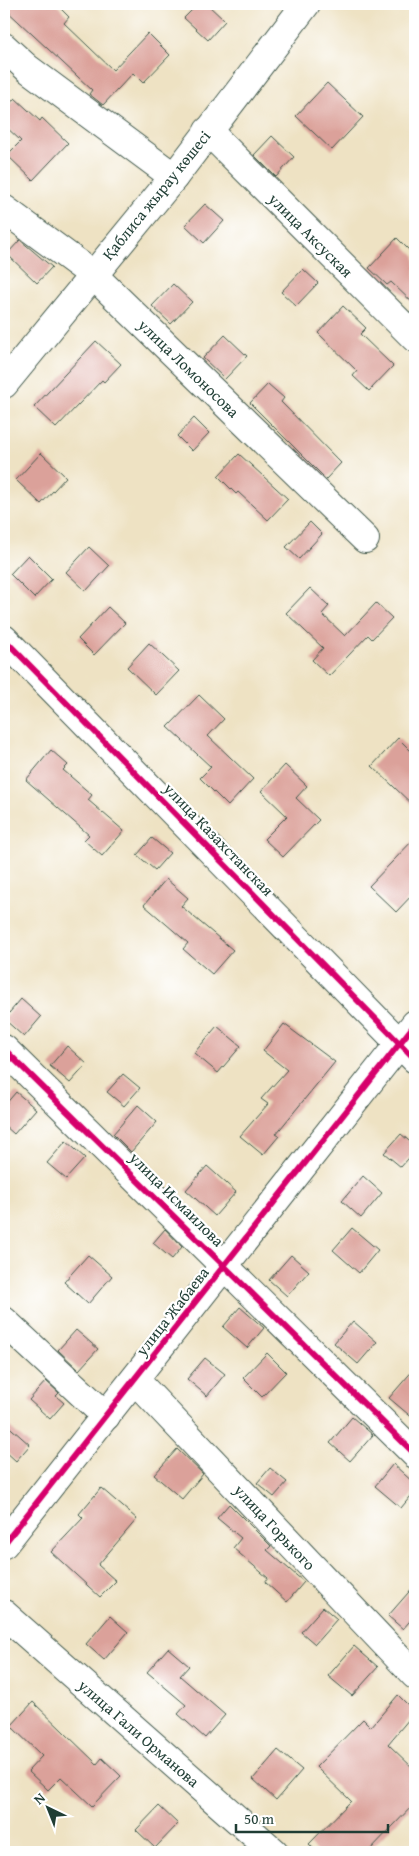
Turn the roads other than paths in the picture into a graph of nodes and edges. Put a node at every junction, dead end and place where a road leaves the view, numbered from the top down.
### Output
1 (306, 4) edge
2 (4, 47) edge
3 (208, 131) junction
4 (174, 177) junction
5 (4, 209) edge
6 (92, 274) junction
7 (415, 338) edge
8 (4, 384) edge
9 (365, 539) dead end
10 (4, 638) edge
11 (410, 1042) edge
12 (4, 1049) edge
13 (225, 1266) junction
14 (4, 1321) edge
15 (135, 1380) junction
16 (106, 1416) junction
17 (415, 1454) edge
18 (4, 1544) edge
19 (4, 1614) edge
20 (415, 1675) edge
21 (274, 1852) edge

1 - 3 street, Қаблиса жырау көшесі
2 - 4 street
3 - 4 street, Қаблиса жырау көшесі
3 - 7 street, улица Аксуская
4 - 6 street, Қаблиса жырау көшесі
5 - 6 street, улица Ломоносова
6 - 8 street, Қаблиса жырау көшесі
6 - 9 street, улица Ломоносова
10 - 11 street, улица Казахстанская
11 - 13 street, улица Жабаева
12 - 13 street, улица Исмаилова
13 - 15 street, улица Жабаева
13 - 17 street, улица Исмаилова
14 - 16 street
15 - 16 street, улица Жабаева
15 - 20 street, улица Горького
16 - 18 street, улица Жабаева
19 - 21 street, улица Гали Орманова

